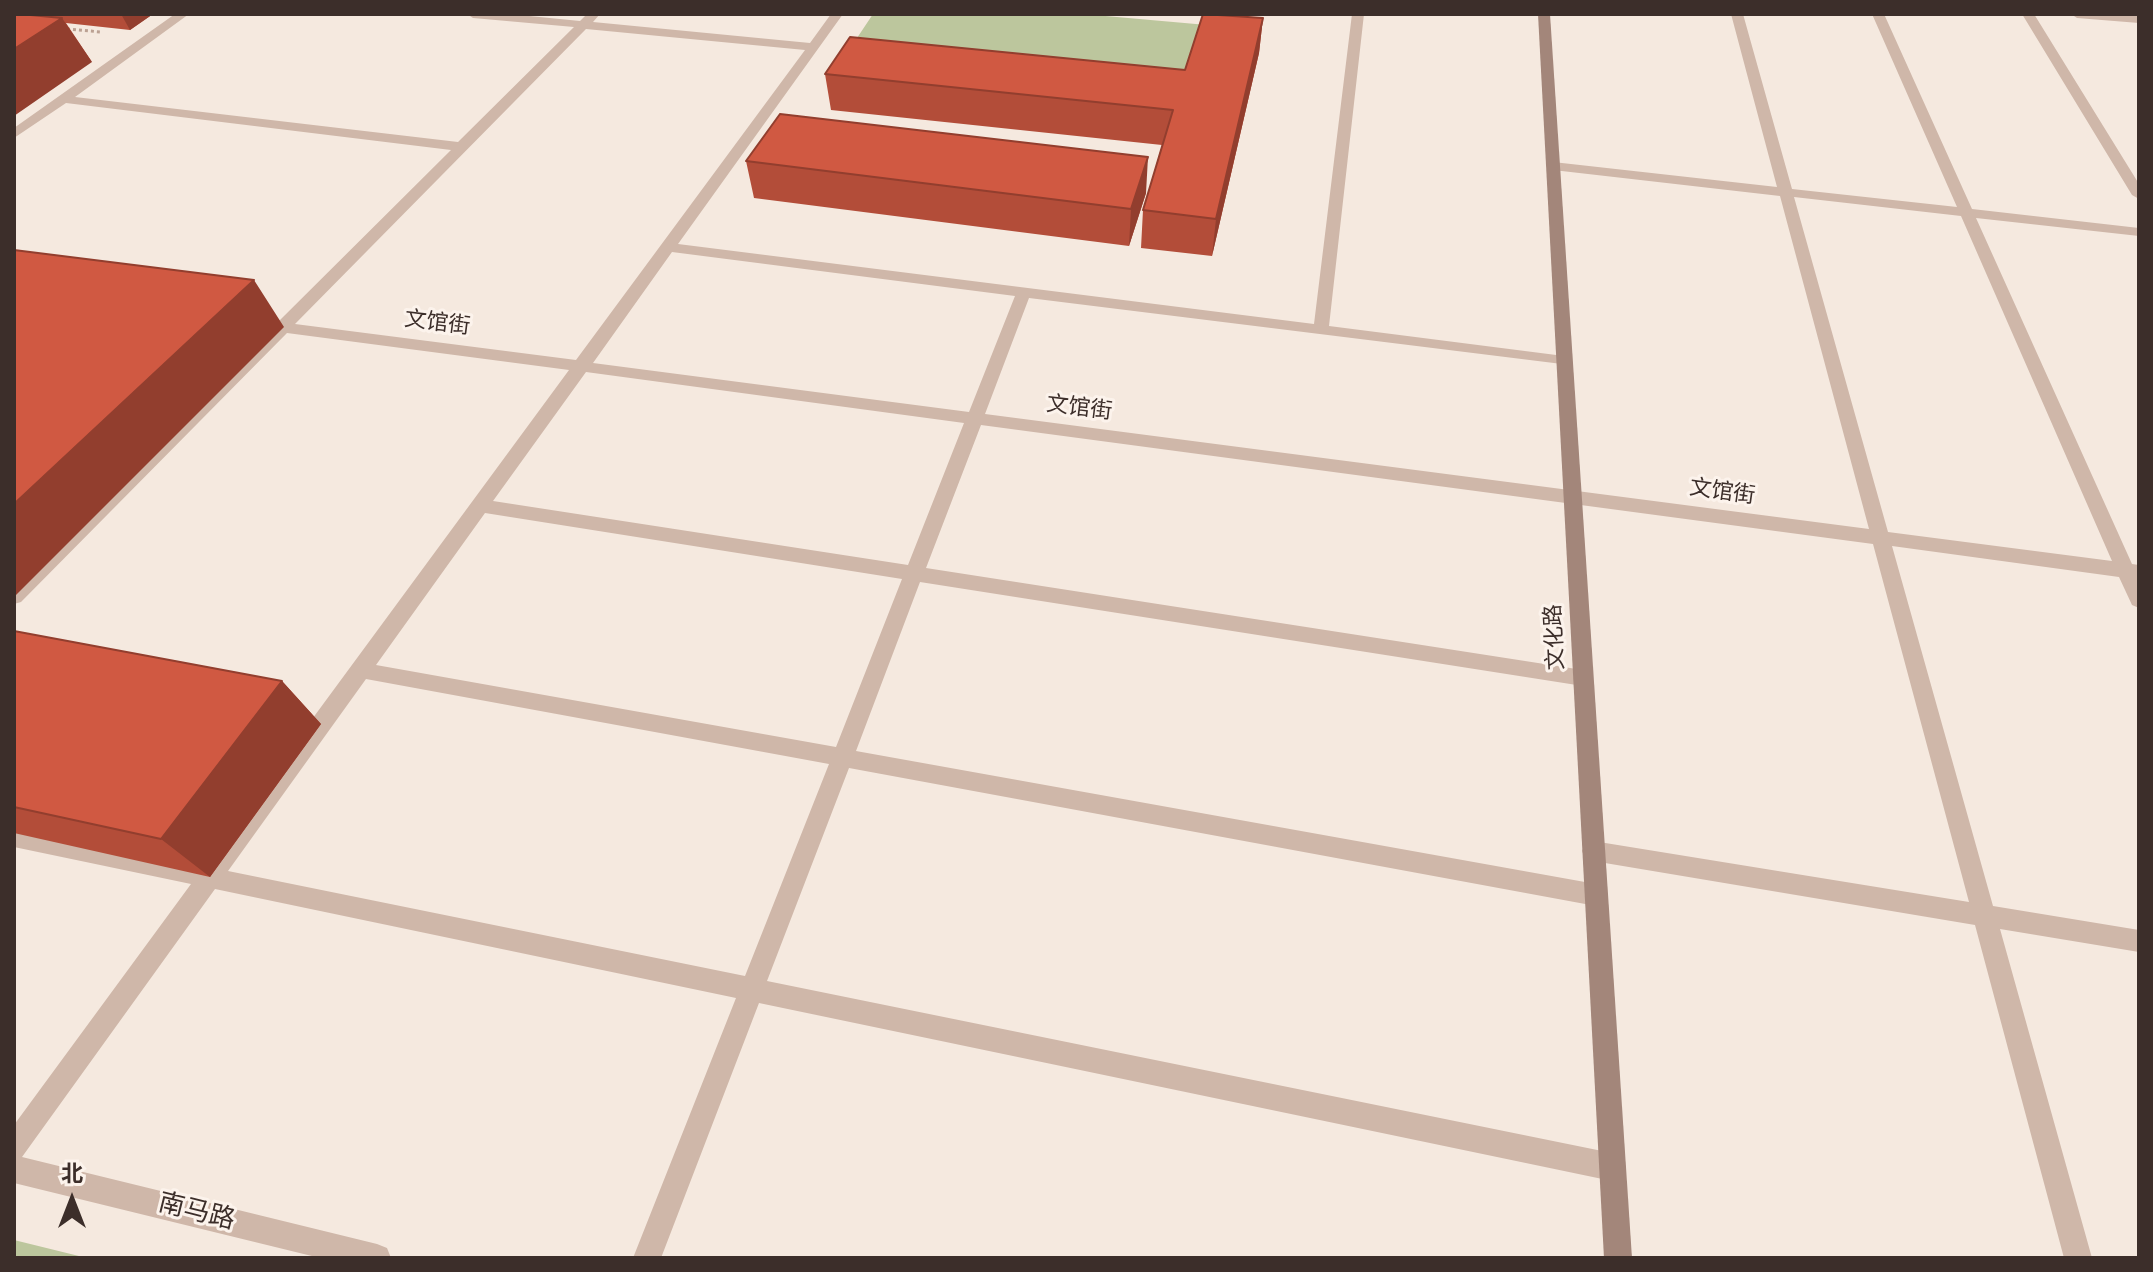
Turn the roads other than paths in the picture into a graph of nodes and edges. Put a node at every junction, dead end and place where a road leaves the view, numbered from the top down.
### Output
1 (183, 14) edge
2 (473, 14) edge
3 (837, 14) edge
4 (1358, 14) edge
5 (1544, 14) edge
6 (1737, 14) edge
7 (1878, 14) edge
8 (2028, 14) edge
9 (2077, 14) edge
10 (589, 19) edge
11 (2139, 19) edge
12 (813, 47) junction
13 (63, 99) junction
14 (14, 134) edge
15 (463, 147) junction
16 (1553, 166) junction
17 (1786, 192) junction
18 (2139, 195) edge
19 (1967, 213) junction
20 (2139, 232) edge
21 (668, 247) junction
22 (1024, 292) junction
23 (239, 321) edge
24 (284, 327) junction
25 (1321, 330) junction
26 (1564, 361) junction
27 (582, 366) junction
28 (974, 418) junction
29 (1573, 497) junction
30 (480, 506) junction
31 (1881, 538) junction
32 (2133, 571) edge
33 (913, 574) junction
34 (14, 597) edge
35 (2139, 600) edge
36 (361, 670) junction
37 (1583, 678) junction
38 (842, 757) junction
39 (14, 837) edge
40 (1593, 851) junction
41 (210, 877) junction
42 (1596, 895) junction
43 (1984, 916) junction
44 (2139, 941) edge
45 (752, 989) junction
46 (14, 1147) edge
47 (1612, 1167) junction
48 (14, 1169) edge
49 (377, 1258) edge
50 (647, 1258) edge
51 (1618, 1258) edge
52 (2078, 1258) edge

1 - 13 street
2 - 10 street
3 - 12 street
4 - 25 street
5 - 16 street, 文化路
6 - 17 street
7 - 19 street
8 - 18 street
9 - 11 street
10 - 12 street
10 - 15 street
12 - 21 street
13 - 14 street
13 - 15 street
15 - 24 street
16 - 17 street
16 - 26 street, 文化路
17 - 19 street
17 - 31 street
19 - 20 street
19 - 32 street
21 - 22 street
21 - 27 street
22 - 25 street
22 - 28 street
23 - 24 street, 文馆街
24 - 27 street, 文馆街
24 - 34 street
25 - 26 street
26 - 29 street, 文化路
27 - 28 street, 文馆街
27 - 30 street
28 - 29 street, 文馆街
28 - 33 street
29 - 31 street, 文馆街
29 - 37 street, 文化路
30 - 33 street
30 - 36 street
31 - 32 street, 文馆街
31 - 43 street
32 - 35 street
33 - 37 street
33 - 38 street
36 - 38 street
36 - 41 street
37 - 40 street, 文化路
38 - 42 street
38 - 45 street
39 - 41 street
40 - 42 street, 文化路
40 - 43 street
41 - 45 street
41 - 46 street
42 - 47 street, 文化路
43 - 44 street
43 - 52 street
45 - 47 street
45 - 50 street
47 - 51 street, 文化路
48 - 49 street, 南马路

